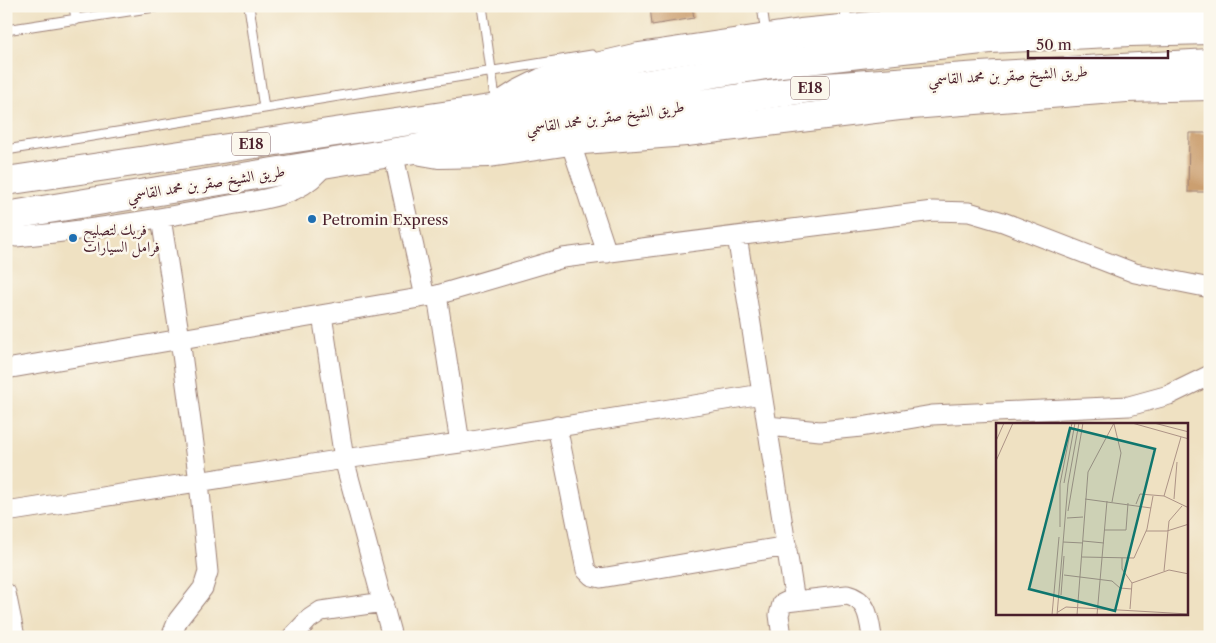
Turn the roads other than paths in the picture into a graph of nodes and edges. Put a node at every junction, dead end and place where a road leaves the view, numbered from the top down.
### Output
1 (74, 6) edge
2 (161, 6) edge
3 (249, 6) edge
4 (482, 6) edge
5 (762, 6) edge
6 (1210, 7) edge
7 (845, 17) edge
8 (76, 20) junction
9 (6, 30) edge
10 (1210, 30) edge
11 (762, 31) junction
12 (598, 54) dead end
13 (1210, 63) edge
14 (491, 71) junction
15 (1210, 86) edge
16 (264, 108) junction
17 (497, 108) junction
18 (570, 141) junction
19 (6, 150) edge
20 (403, 151) junction
21 (325, 164) junction
22 (6, 181) edge
23 (161, 218) junction
24 (10, 231) edge
25 (738, 236) junction
26 (607, 252) junction
27 (1210, 288) edge
28 (431, 296) junction
29 (322, 315) junction
30 (180, 339) junction
31 (6, 369) edge
32 (1210, 375) edge
33 (762, 394) junction
34 (557, 426) junction
35 (767, 426) junction
36 (460, 443) junction
37 (344, 459) junction
38 (200, 482) junction
39 (6, 512) edge
40 (787, 546) junction
41 (7, 599) edge
42 (795, 601) junction
43 (384, 602) junction
44 (15, 637) edge
45 (172, 637) edge
46 (292, 637) edge
47 (392, 637) edge
48 (782, 637) edge
49 (872, 637) edge

1 - 8 lane
2 - 8 lane
3 - 16 lane
4 - 14 lane
5 - 11 lane
6 - 7 main road
7 - 11 main road
8 - 9 lane
10 - 17 main road, طريق الشيخ صقر بن محمد القاسمي / E18
11 - 17 main road
12 - 14 lane
13 - 20 main road, طريق الشيخ صقر بن محمد القاسمي / E18
14 - 16 lane
14 - 17 lane
15 - 18 main road
16 - 19 lane
17 - 22 main road, طريق الشيخ صقر بن محمد القاسمي / E18
18 - 20 main road
18 - 26 street
20 - 21 main road, طريق الشيخ صقر بن محمد القاسمي / E18
20 - 28 street
21 - 23 street
21 - 24 main road, طريق الشيخ صقر بن محمد القاسمي / E18
23 - 24 street
23 - 30 street
25 - 26 street
25 - 27 street
25 - 33 street
26 - 28 street
28 - 29 street
28 - 36 street
29 - 30 street
29 - 37 street
30 - 31 street
30 - 38 street
32 - 35 street
33 - 34 street
33 - 35 street
34 - 36 street
34 - 40 street
35 - 40 street
36 - 37 street
37 - 38 street
37 - 43 street
38 - 39 street
38 - 45 street
40 - 42 street
41 - 44 street
42 - 48 street
42 - 49 street
43 - 46 street
43 - 47 street

